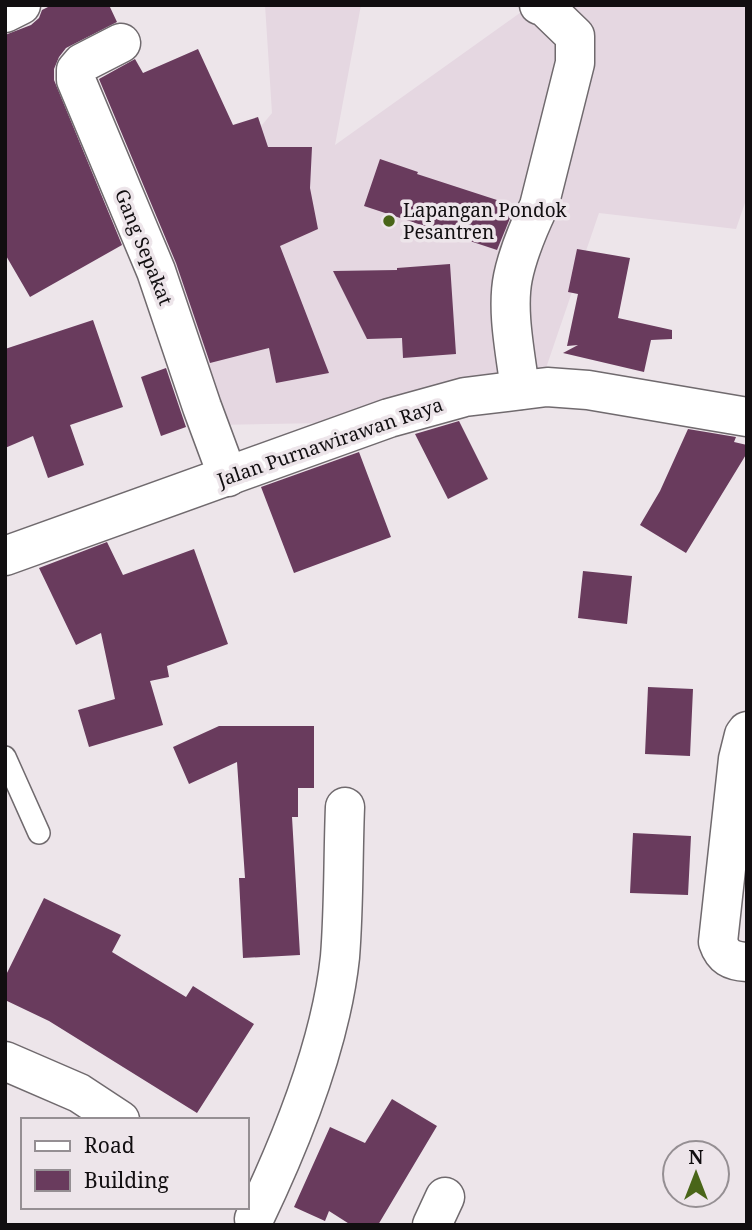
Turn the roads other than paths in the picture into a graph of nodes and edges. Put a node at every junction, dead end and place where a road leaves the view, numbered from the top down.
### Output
1 (21, 5) edge
2 (539, 5) edge
3 (5, 13) edge
4 (121, 43) dead end
5 (520, 390) junction
6 (747, 417) edge
7 (228, 477) junction
8 (5, 556) edge
9 (747, 731) edge
10 (5, 757) edge
11 (345, 807) dead end
12 (39, 833) dead end
13 (747, 962) edge
14 (5, 1062) edge
15 (117, 1118) edge
16 (253, 1217) edge

1 - 3 street
2 - 5 street
4 - 7 street, Gang Sepakat
5 - 6 street, Jalan Purnawirawan Raya
5 - 7 street, Jalan Purnawirawan Raya
7 - 8 street, Jalan Purnawirawan Raya
9 - 13 street
10 - 12 lane
11 - 16 street
14 - 15 street

